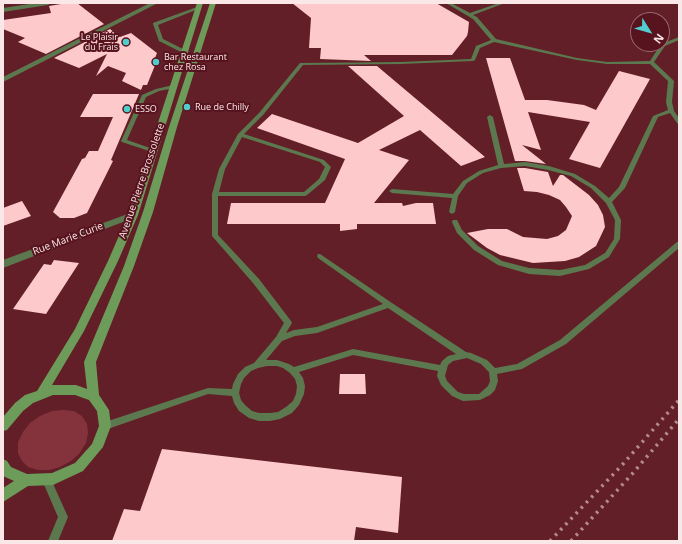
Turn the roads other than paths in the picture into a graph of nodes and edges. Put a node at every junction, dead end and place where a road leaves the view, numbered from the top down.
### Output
1 (48, 3) edge
2 (155, 3) edge
3 (213, 3) edge
4 (448, 3) edge
5 (503, 3) edge
6 (200, 5) edge
7 (3, 10) edge
8 (470, 15) junction
9 (679, 38) edge
10 (494, 40) junction
11 (185, 52) junction
12 (651, 62) junction
13 (3, 80) edge
14 (173, 87) junction
15 (671, 111) junction
16 (490, 117) dead end
17 (679, 122) edge
18 (240, 135) junction
19 (154, 151) junction
20 (501, 166) junction
21 (392, 191) dead end
22 (214, 194) junction
23 (455, 196) junction
24 (609, 202) junction
25 (452, 212) dead end
26 (133, 215) junction
27 (454, 222) dead end
28 (679, 244) edge
29 (320, 256) dead end
30 (3, 264) edge
31 (389, 305) junction
32 (279, 339) junction
33 (464, 356) junction
34 (257, 365) junction
35 (442, 369) junction
36 (294, 371) junction
37 (493, 371) junction
38 (236, 393) junction
39 (41, 394) junction
40 (93, 397) junction
41 (3, 426) edge
42 (105, 426) junction
43 (3, 464) edge
44 (26, 480) junction
45 (47, 480) junction
46 (3, 496) edge
47 (52, 541) edge

1 - 7 street
2 - 13 street
3 - 40 main road, Avenue Pierre Brossolette
4 - 8 lane
5 - 8 lane
6 - 11 main road, Avenue Pierre Brossolette
6 - 11 lane
8 - 10 lane
9 - 12 lane
10 - 12 lane
10 - 18 lane
11 - 14 main road, Avenue Pierre Brossolette
12 - 15 lane
14 - 19 main road, Avenue Pierre Brossolette
14 - 19 lane
15 - 17 lane
15 - 24 lane
16 - 20 lane
18 - 22 lane
18 - 22 lane
19 - 26 main road, Avenue Pierre Brossolette
20 - 23 lane
20 - 24 lane
21 - 23 lane
22 - 32 lane
23 - 25 lane
24 - 27 lane
26 - 30 street, Rue Marie Curie
26 - 39 main road, Avenue Pierre Brossolette
28 - 37 lane
29 - 31 lane
31 - 32 lane
31 - 33 lane
32 - 34 lane
33 - 35 lane
33 - 37 lane
34 - 36 lane
34 - 38 lane
35 - 36 lane
35 - 37 lane
36 - 38 lane
38 - 42 lane
39 - 40 main road, Avenue Pierre Brossolette
39 - 41 main road, Avenue Pierre Brossolette
40 - 42 main road, Avenue Pierre Brossolette
42 - 45 main road
43 - 44 main road
44 - 45 main road
44 - 46 main road
45 - 47 lane

